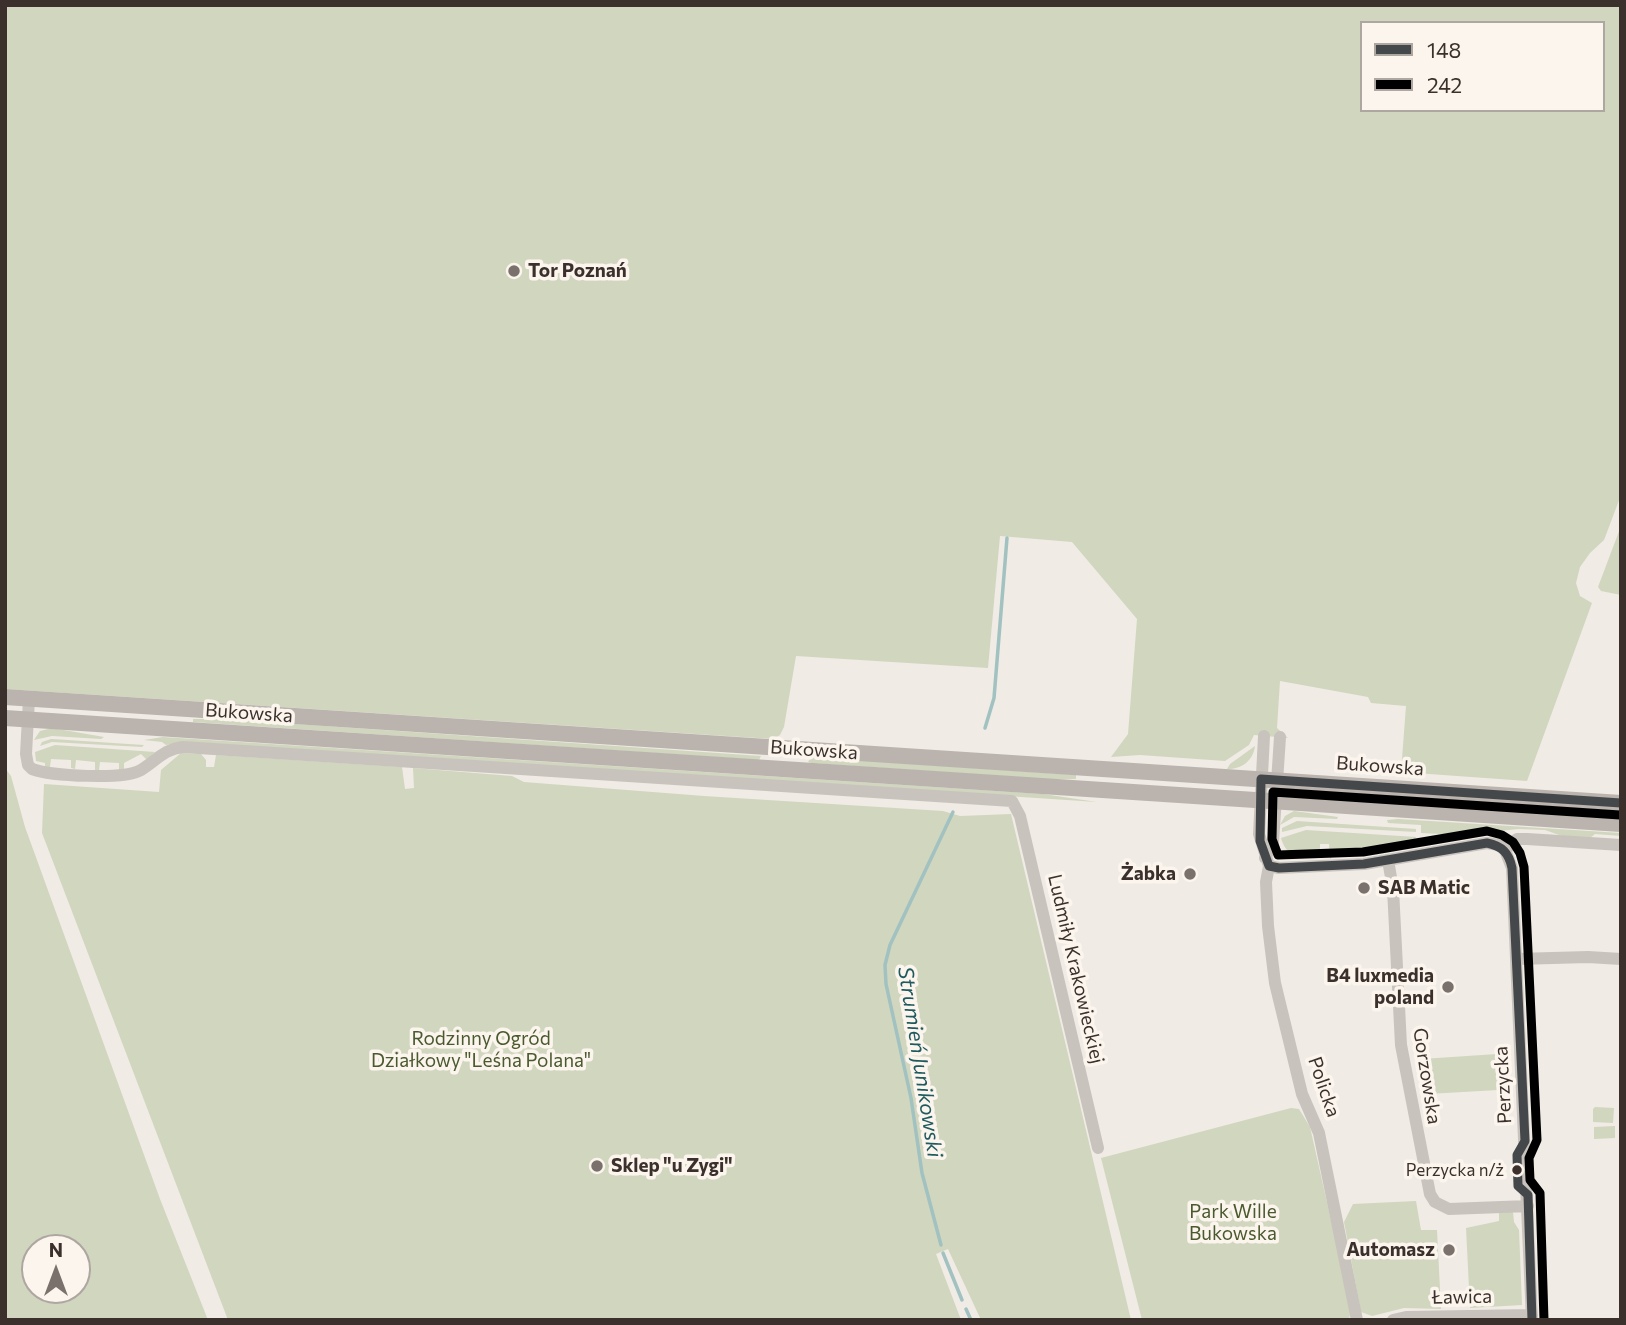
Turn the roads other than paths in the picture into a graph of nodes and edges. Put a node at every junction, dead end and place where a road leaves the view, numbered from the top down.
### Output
1 (5, 697) edge
2 (29, 699) junction
3 (5, 718) edge
4 (28, 720) junction
5 (1264, 736) dead end
6 (1280, 737) dead end
7 (1269, 780) junction
8 (1268, 801) junction
9 (1621, 803) edge
10 (1621, 824) edge
11 (1621, 845) edge
12 (1506, 850) junction
13 (1388, 860) junction
14 (1267, 862) junction
15 (1517, 959) junction
16 (1621, 959) edge
17 (1098, 1148) dead end
18 (1528, 1206) junction
19 (1532, 1317) edge
20 (1357, 1320) edge
21 (1393, 1320) edge

1 - 2 main road, Bukowska
2 - 4 street
2 - 7 main road, Bukowska
3 - 4 main road, Bukowska
4 - 8 main road, Bukowska
4 - 17 street, Ludmiły Krakowieckiej
5 - 7 street
6 - 7 street
7 - 8 street, Policka
7 - 9 main road, Bukowska
8 - 10 main road, Bukowska
8 - 14 street, Policka
11 - 12 street
12 - 13 street
12 - 15 street, Perzycka
13 - 14 street
13 - 18 street, Gorzowska
14 - 20 street, Policka
15 - 16 street
15 - 18 street, Perzycka
18 - 19 street, Perzycka
19 - 21 street, Ławica

